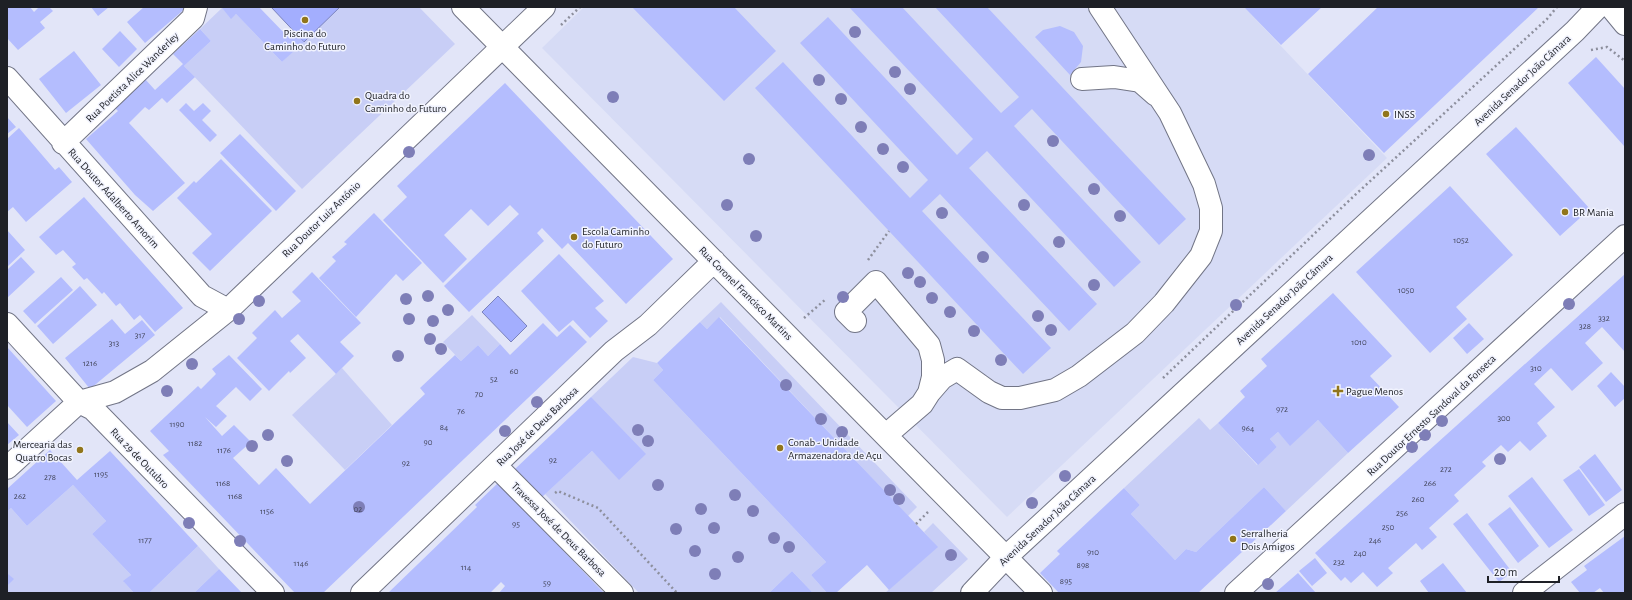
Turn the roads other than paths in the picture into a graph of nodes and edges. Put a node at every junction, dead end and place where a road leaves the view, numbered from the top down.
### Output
1 (196, 7) edge
2 (463, 7) edge
3 (544, 7) edge
4 (1100, 7) edge
5 (1598, 7) edge
6 (1611, 7) edge
7 (1625, 24) edge
8 (502, 47) junction
9 (7, 78) edge
10 (1082, 79) dead end
11 (1161, 99) junction
12 (63, 143) junction
13 (1625, 236) edge
14 (714, 261) junction
15 (228, 310) junction
16 (855, 321) dead end
17 (7, 324) edge
18 (929, 393) junction
19 (79, 402) junction
20 (886, 435) junction
21 (496, 466) junction
22 (7, 468) edge
23 (1625, 514) edge
24 (1005, 558) junction
25 (1034, 586) edge
26 (273, 593) edge
27 (362, 593) edge
28 (622, 593) edge
29 (972, 593) edge
30 (1236, 593) edge
31 (1524, 593) edge

1 - 12 street, Rua Poetista Alice Wanderley
2 - 8 street, Rua Coronel Francisco Martins
3 - 8 street, Rua Doutor Luiz António
4 - 11 street
5 - 24 street, Avenida Senador João Câmara
6 - 7 street
8 - 14 street, Rua Coronel Francisco Martins
8 - 15 street, Rua Doutor Luiz António
9 - 12 street, Rua Doutor Adalberto Amorim
10 - 11 street
11 - 18 street
12 - 15 street, Rua Doutor Adalberto Amorim
13 - 30 street, Rua Doutor Ernesto Sandoval da Fonseca
14 - 20 street, Rua Coronel Francisco Martins
14 - 21 street, Rua José de Deus Barbosa
15 - 19 street, Rua Doutor Luiz António
16 - 18 street
17 - 19 street, Rua 29 de Outubro
18 - 20 street
19 - 22 street
19 - 26 street, Rua 29 de Outubro
20 - 24 street, Rua Coronel Francisco Martins
21 - 27 street, Rua José de Deus Barbosa
21 - 28 street, Travessa José de Deus Barbosa
23 - 31 street
24 - 25 street, Rua Coronel Francisco Martins
24 - 29 street, Avenida Senador João Câmara

